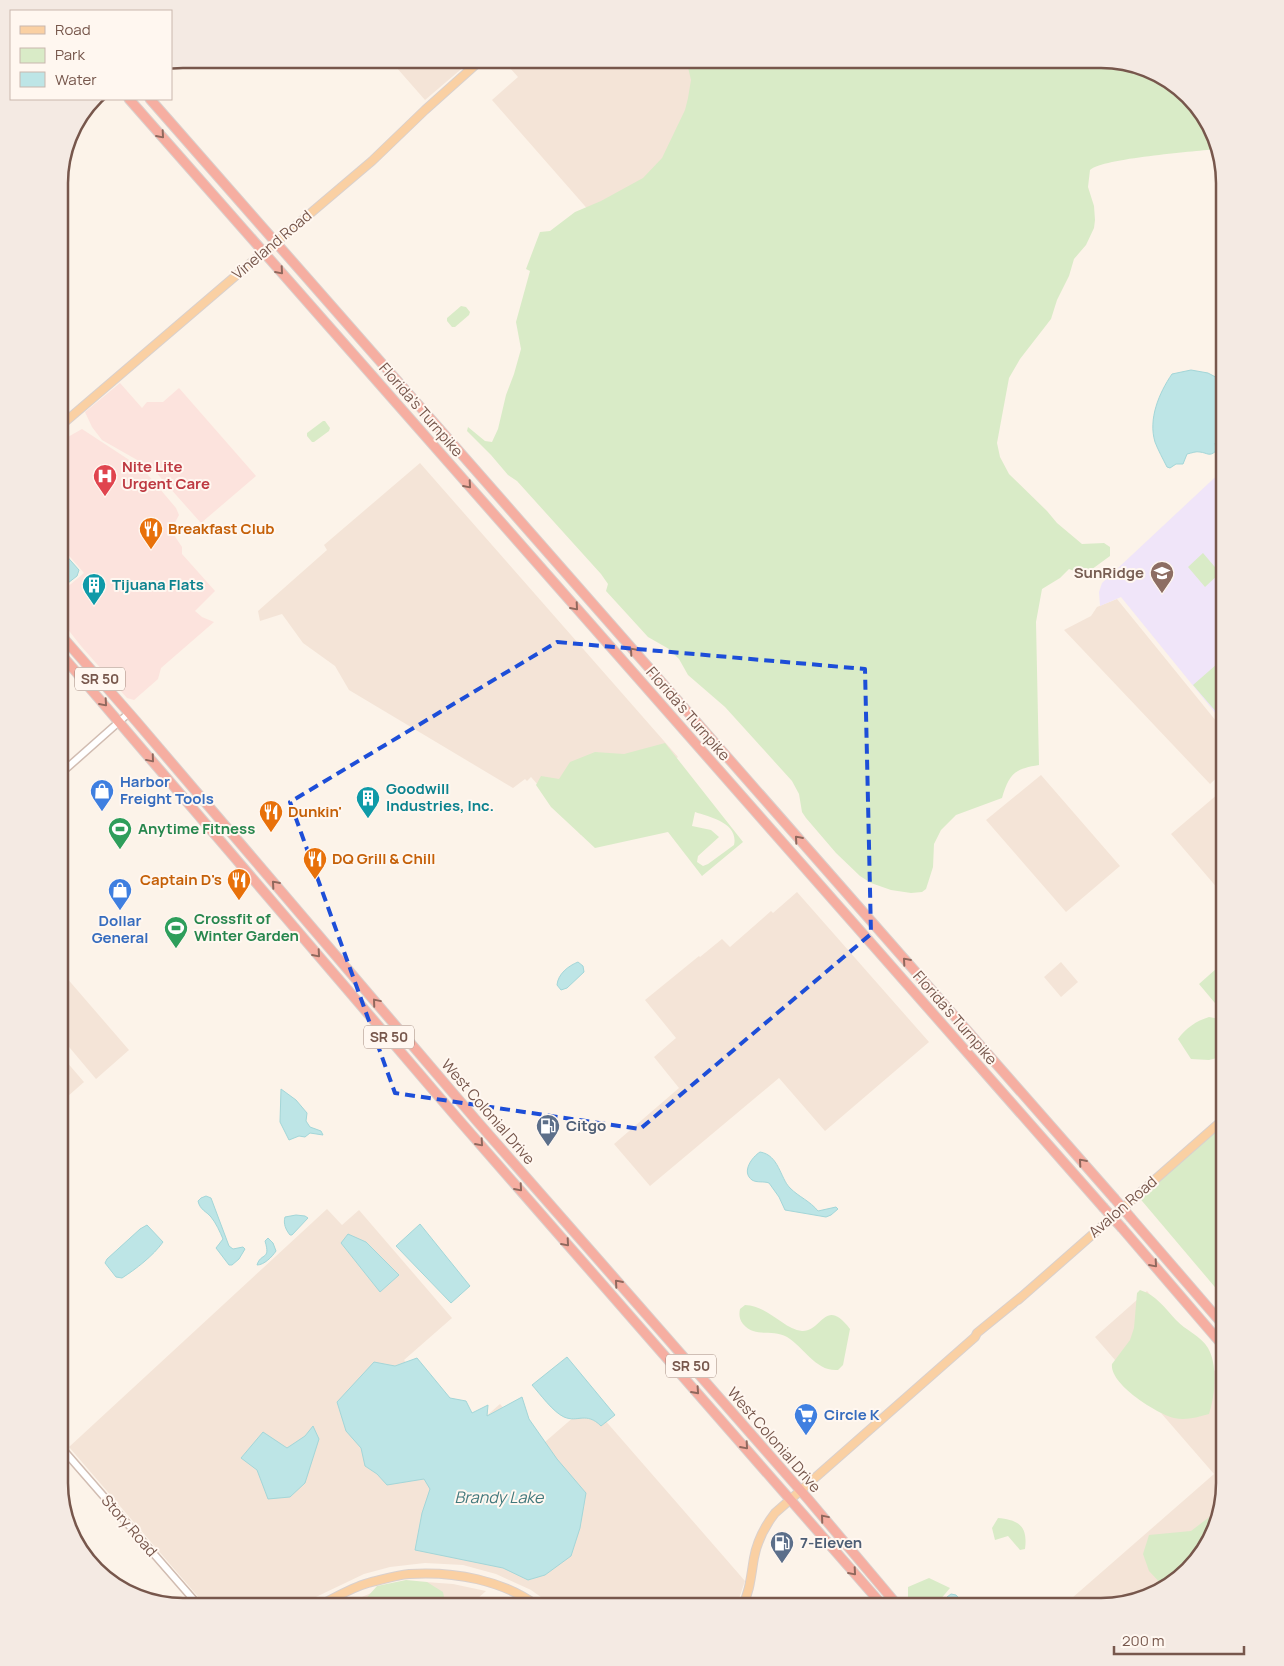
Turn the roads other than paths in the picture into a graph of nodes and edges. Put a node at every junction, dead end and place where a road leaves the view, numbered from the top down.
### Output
1 (472, 68) edge
2 (130, 100) edge
3 (151, 100) edge
4 (68, 419) edge
5 (69, 645) edge
6 (68, 662) edge
7 (130, 713) junction
8 (120, 722) junction
9 (68, 767) edge
10 (181, 794) junction
11 (210, 808) junction
12 (274, 903) junction
13 (306, 921) junction
14 (294, 927) junction
15 (329, 946) junction
16 (411, 1063) junction
17 (450, 1089) junction
18 (458, 1119) junction
19 (476, 1120) junction
20 (1216, 1126) edge
21 (612, 1296) junction
22 (637, 1305) junction
23 (625, 1311) junction
24 (1216, 1316) edge
25 (664, 1336) junction
26 (1216, 1338) edge
27 (68, 1455) edge
28 (801, 1491) junction
29 (791, 1499) junction
30 (192, 1598) edge
31 (336, 1598) edge
32 (525, 1598) edge
33 (745, 1598) edge
34 (876, 1598) edge
35 (891, 1598) edge

1 - 4 main road, Vineland Road, bridge
2 -> 26 highway, Florida's Turnpike, bridge
24 -> 3 highway, Florida's Turnpike, bridge
5 - 7 highway, West Colonial Drive / SR 50
6 -> 8 highway, West Colonial Drive / SR 50
7 - 8 street
7 - 11 highway, West Colonial Drive / SR 50
8 - 9 street
8 -> 10 highway, West Colonial Drive / SR 50
10 - 11 highway
10 - 12 highway, West Colonial Drive / SR 50
13 -> 11 highway, West Colonial Drive / SR 50
12 - 13 highway
12 - 14 highway, West Colonial Drive / SR 50
13 - 15 highway, West Colonial Drive / SR 50
14 - 15 highway
14 -> 16 highway, West Colonial Drive / SR 50
17 -> 15 highway, West Colonial Drive / SR 50
16 - 17 highway
16 - 18 highway, West Colonial Drive / SR 50
17 - 19 highway, West Colonial Drive / SR 50
18 - 19 highway
18 -> 21 highway, West Colonial Drive / SR 50
22 -> 19 highway, West Colonial Drive / SR 50
20 - 28 main road, Avalon Road
21 - 22 highway
21 - 23 highway, West Colonial Drive / SR 50
22 - 25 highway, West Colonial Drive / SR 50
23 - 25 highway
23 -> 29 highway, West Colonial Drive / SR 50
25 - 28 highway, West Colonial Drive / SR 50
27 - 30 street, Story Road
28 - 29 main road, Avalon Road
35 -> 28 highway, West Colonial Drive / SR 50
29 - 33 main road, Avalon Road
29 -> 34 highway, West Colonial Drive / SR 50
31 - 32 main road

